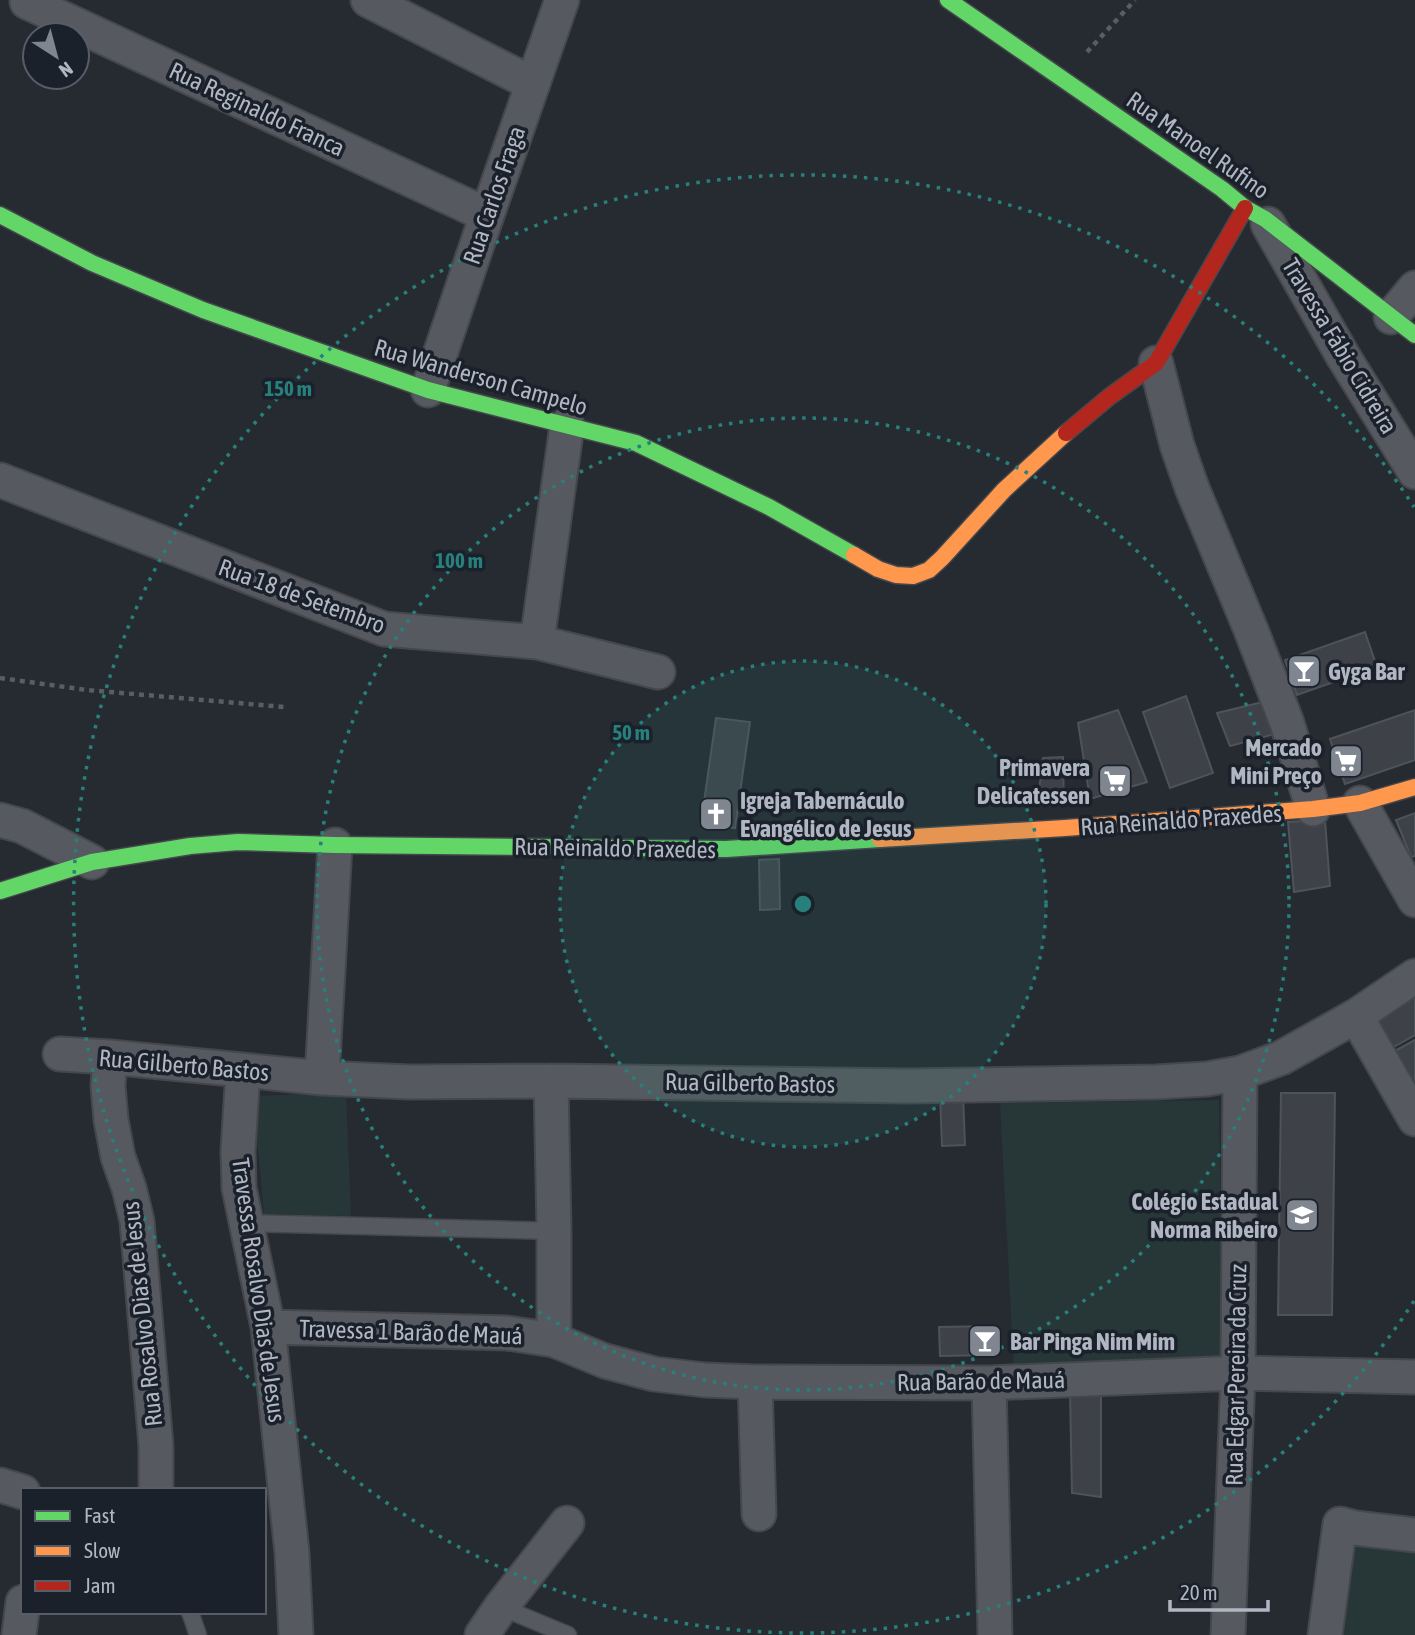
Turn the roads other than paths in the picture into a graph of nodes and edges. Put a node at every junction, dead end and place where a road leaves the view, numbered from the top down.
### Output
1 (368, 0) edge
2 (562, 0) edge
3 (948, 0) edge
4 (27, 2) dead end
5 (533, 84) junction
6 (1255, 213) junction
7 (0, 215) edge
8 (487, 215) junction
9 (1415, 288) edge
10 (1403, 326) edge
11 (1156, 363) junction
12 (428, 390) junction
13 (567, 425) junction
14 (1415, 472) edge
15 (0, 480) edge
16 (537, 642) junction
17 (657, 672) dead end
18 (1415, 787) edge
19 (1360, 803) junction
20 (1313, 809) junction
21 (0, 820) edge
22 (335, 845) junction
23 (92, 862) junction
24 (0, 891) edge
25 (1415, 900) edge
26 (1415, 976) edge
27 (1356, 1016) junction
28 (60, 1054) dead end
29 (110, 1057) junction
30 (243, 1071) junction
31 (1240, 1073) junction
32 (322, 1078) junction
33 (551, 1081) junction
34 (1415, 1119) edge
35 (245, 1223) junction
36 (554, 1231) junction
37 (268, 1326) junction
38 (554, 1340) junction
39 (1238, 1373) junction
40 (1415, 1377) edge
41 (755, 1382) junction
42 (989, 1383) junction
43 (0, 1485) edge
44 (156, 1488) edge
45 (21, 1491) edge
46 (759, 1514) dead end
47 (567, 1523) dead end
48 (1415, 1535) edge
49 (501, 1607) junction
50 (22, 1614) edge
51 (191, 1614) edge
52 (19, 1635) edge
53 (198, 1635) edge
54 (296, 1635) edge
55 (482, 1635) edge
56 (568, 1635) edge
57 (995, 1635) edge
58 (1227, 1635) edge
59 (1325, 1635) edge

1 - 5 street
2 - 5 street, Rua Carlos Fraga
3 - 6 street, Rua Manoel Rufino
4 - 8 street, Rua Reginaldo Franca
5 - 8 street, Rua Carlos Fraga
6 - 10 street, Rua Manoel Rufino
6 - 11 street
6 - 14 street, Travessa Fábio Cidreira
7 - 12 street, Rua Wanderson Campelo
8 - 12 street, Rua Carlos Fraga
9 - 10 street
11 - 13 street, Rua Wanderson Campelo
11 - 20 street, Rua Reinaldo Praxedes
12 - 13 street, Rua Wanderson Campelo
13 - 16 street
15 - 16 street, Rua 18 de Setembro
16 - 17 street, Rua 18 de Setembro
18 - 19 street, Rua Reinaldo Praxedes
19 - 20 street, Rua Reinaldo Praxedes
19 - 25 street
20 - 22 street, Rua Reinaldo Praxedes
21 - 23 street
22 - 23 street, Rua Reinaldo Praxedes
22 - 32 street
23 - 24 street, Rua Reinaldo Praxedes
26 - 27 street, Rua Gilberto Bastos
27 - 31 street, Rua Gilberto Bastos
27 - 34 street
28 - 29 street, Rua Gilberto Bastos
29 - 30 street, Rua Gilberto Bastos
29 - 44 street, Rua Rosalvo Dias de Jesus
30 - 32 street, Rua Gilberto Bastos
30 - 35 street, Travessa Rosalvo Dias de Jesus
31 - 33 street, Rua Gilberto Bastos
31 - 39 street, Rua Edgar Pereira da Cruz
32 - 33 street, Rua Gilberto Bastos
33 - 36 street
35 - 36 lane
35 - 37 street, Travessa Rosalvo Dias de Jesus
36 - 38 street
37 - 38 street, Travessa 1 Barão de Mauá
37 - 54 street, Travessa Rosalvo Dias de Jesus
38 - 41 street, Rua Barão de Mauá
39 - 40 street, Rua Barão de Mauá
39 - 42 street, Rua Barão de Mauá
39 - 58 street, Rua Edgar Pereira da Cruz
41 - 42 street, Rua Barão de Mauá
41 - 46 street
42 - 57 street
43 - 45 street
47 - 49 street
48 - 59 street
49 - 55 street
49 - 56 lane
50 - 52 street
51 - 53 lane

